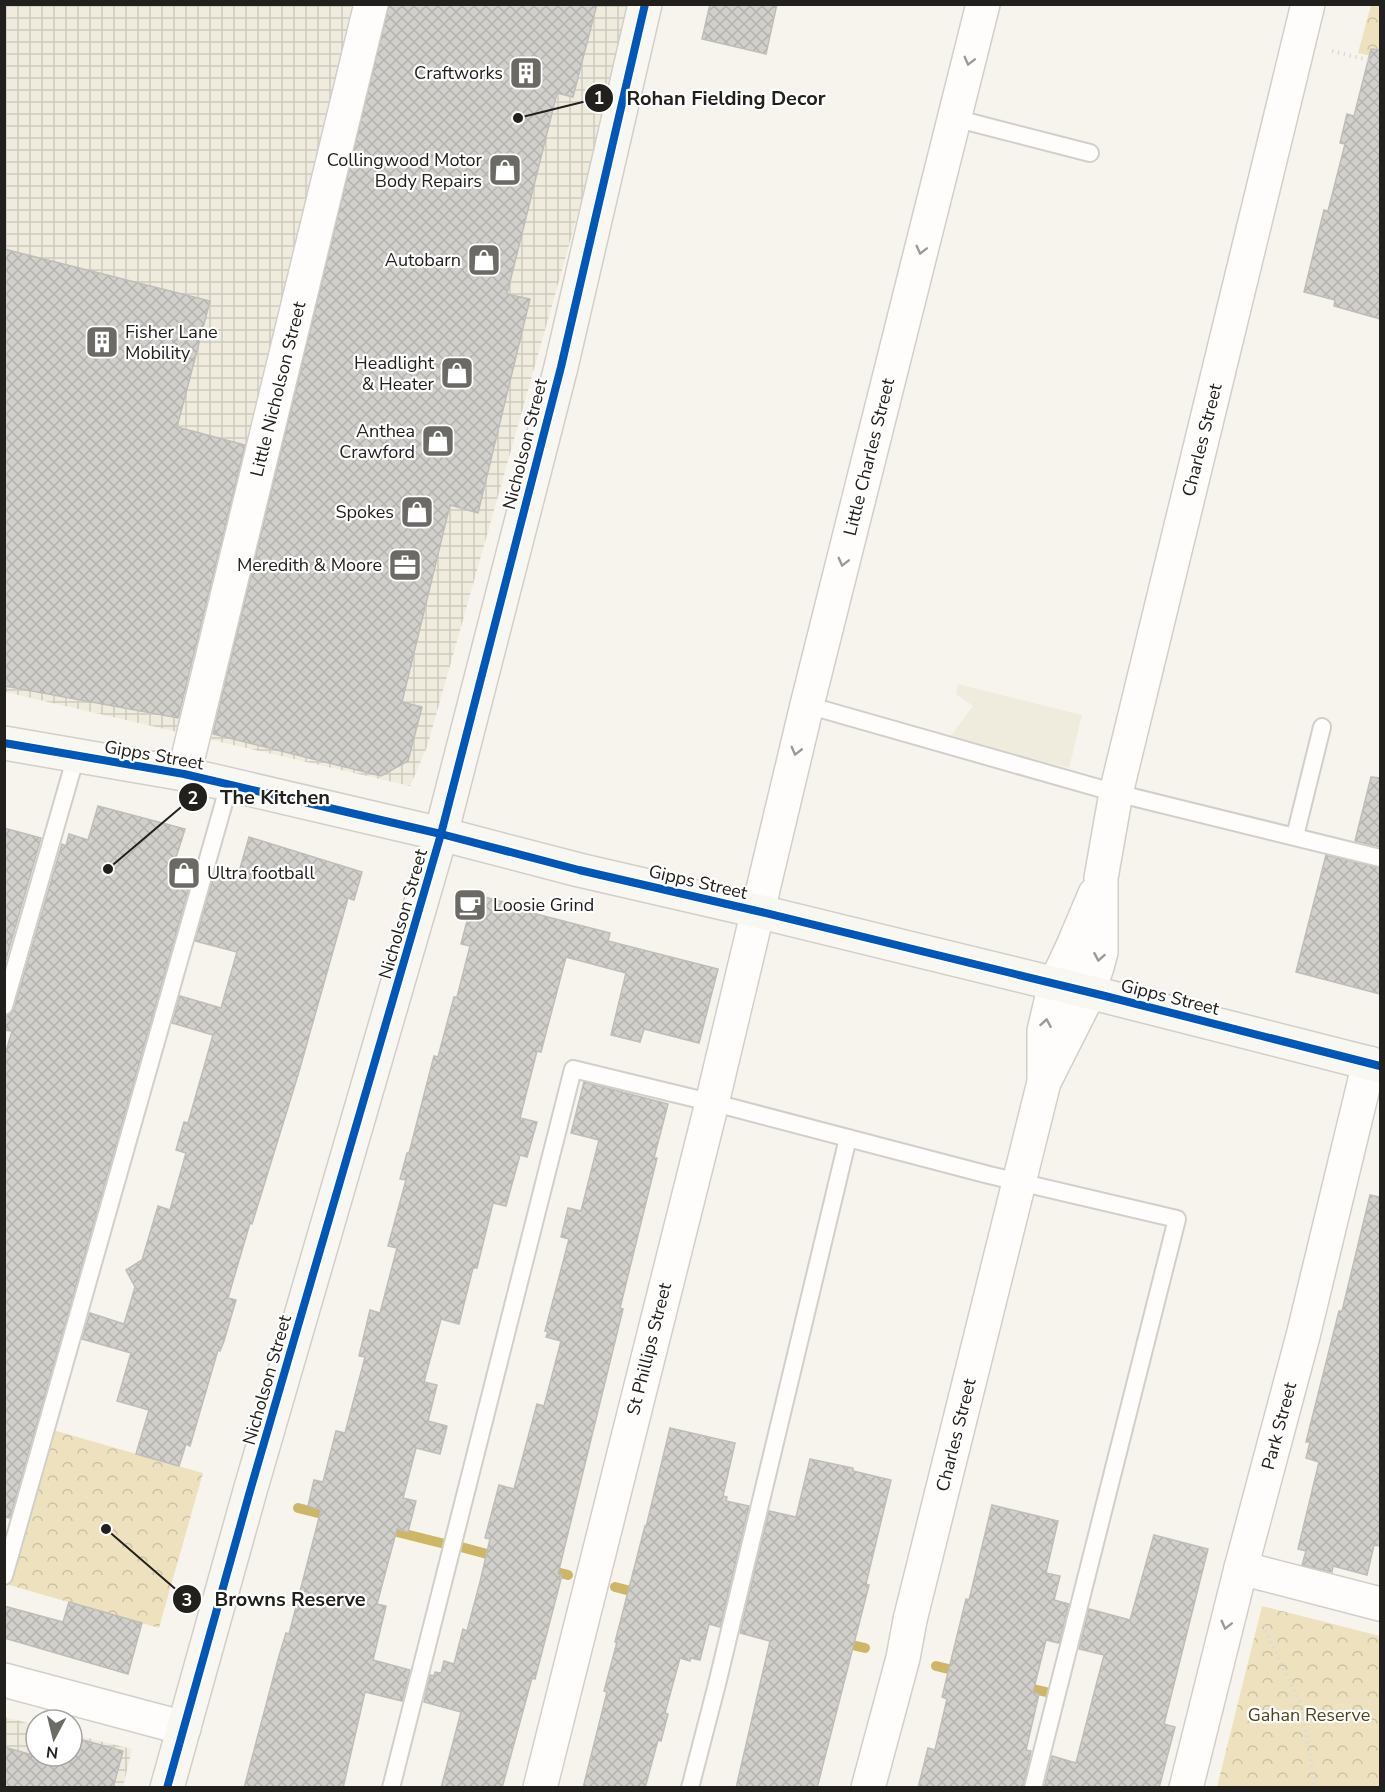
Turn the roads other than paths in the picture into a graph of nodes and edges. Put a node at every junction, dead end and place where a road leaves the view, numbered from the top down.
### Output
1 (371, 4) edge
2 (645, 4) edge
3 (983, 4) edge
4 (1308, 4) edge
5 (954, 118) junction
6 (1090, 153) dead end
7 (807, 705) junction
8 (1322, 727) dead end
9 (4, 743) edge
10 (76, 756) junction
11 (184, 774) junction
12 (229, 785) junction
13 (1116, 793) junction
14 (441, 834) junction
15 (1296, 836) junction
16 (1380, 858) edge
17 (1101, 878) junction
18 (757, 911) junction
19 (1055, 984) junction
20 (1088, 992) junction
21 (4, 1006) edge
22 (1375, 1065) edge
23 (1044, 1082) junction
24 (712, 1103) junction
25 (848, 1138) junction
26 (1020, 1181) junction
27 (1241, 1568) junction
28 (4, 1576) edge
29 (1380, 1604) edge
30 (4, 1680) edge
31 (184, 1728) junction
32 (167, 1788) edge
33 (391, 1788) edge
34 (540, 1788) edge
35 (690, 1788) edge
36 (868, 1788) edge
37 (1033, 1788) edge
38 (1186, 1788) edge

1 - 11 street, Little Nicholson Street
2 - 14 street, Nicholson Street
3 -> 5 street, Little Charles Street
4 - 13 street, Charles Street
5 - 6 lane
5 -> 7 street, Little Charles Street
7 - 13 lane
7 -> 18 street, Little Charles Street
8 - 15 lane
9 - 10 street, Gipps Street
10 - 11 street, Gipps Street
10 - 21 lane
11 - 12 street, Gipps Street
12 - 14 street, Gipps Street
12 - 28 lane
13 - 15 lane
13 - 17 street, Charles Street
14 - 18 street, Gipps Street
14 - 31 street, Nicholson Street
15 - 16 lane
17 - 19 street, Charles Street
17 -> 20 street, Charles Street
18 - 19 street, Gipps Street
18 - 24 street, St Phillips Street
19 - 20 street, Gipps Street
23 -> 19 street, Charles Street
20 - 22 street, Gipps Street
20 - 23 street, Charles Street
22 - 27 street, Park Street
23 - 26 street, Charles Street
24 - 25 lane
24 - 33 lane
24 - 34 street, St Phillips Street
25 - 26 lane
25 - 35 lane
26 - 36 street, Charles Street
26 - 37 lane
27 - 29 street
27 -> 38 street, Park Street
30 - 31 street
31 - 32 street, Nicholson Street

